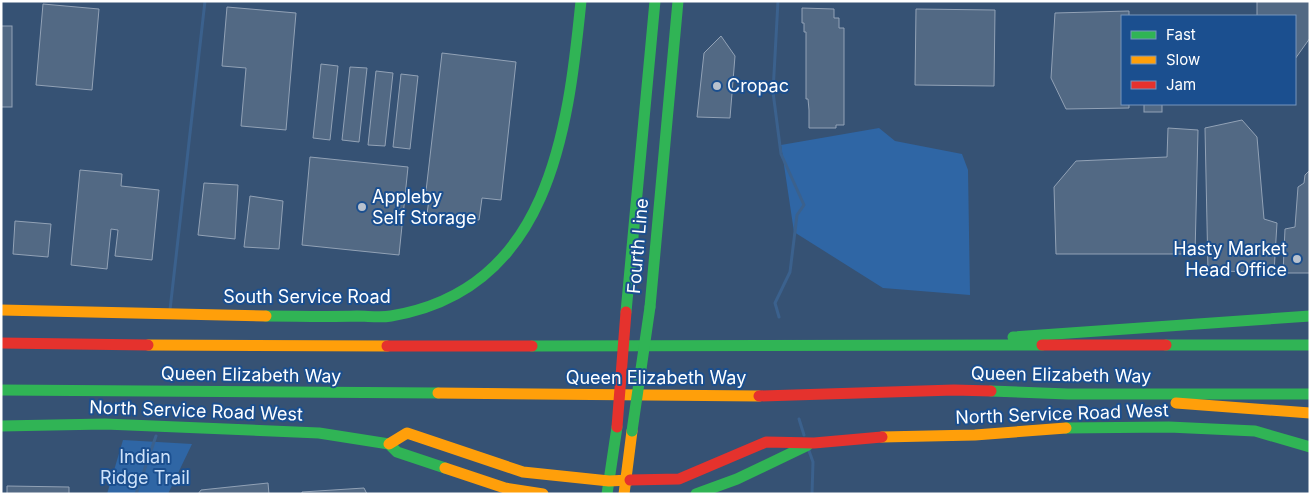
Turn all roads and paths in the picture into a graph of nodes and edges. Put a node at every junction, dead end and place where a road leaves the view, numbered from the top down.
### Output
1 (581, 1) edge
2 (655, 1) edge
3 (678, 1) edge
4 (1, 310) edge
5 (1310, 316) edge
6 (1, 343) edge
7 (980, 344) junction
8 (1310, 345) edge
9 (1, 390) edge
10 (1068, 394) junction
11 (1310, 394) edge
12 (1310, 413) edge
13 (1, 426) edge
14 (814, 443) junction
15 (389, 444) junction
16 (1310, 447) edge
17 (609, 481) junction
18 (626, 481) junction
19 (543, 494) edge
20 (607, 494) edge
21 (624, 494) edge
22 (696, 494) edge

1 - 4 main road, South Service Road
2 - 17 main road, Fourth Line, bridge
3 - 18 main road, Fourth Line, bridge
5 - 7 main road
6 - 7 main road, Queen Elizabeth Way
7 - 8 main road, Queen Elizabeth Way
9 - 10 main road, Queen Elizabeth Way
10 - 11 main road, Queen Elizabeth Way
10 - 12 main road
13 - 15 main road, North Service Road West
14 - 16 main road, North Service Road West
14 - 18 main road, North Service Road West
14 - 22 main road, North Service Road West
15 - 17 main road, North Service Road West
15 - 19 main road, North Service Road West
17 - 18 main road, North Service Road West
17 - 20 main road, Fourth Line
18 - 21 main road, Fourth Line

